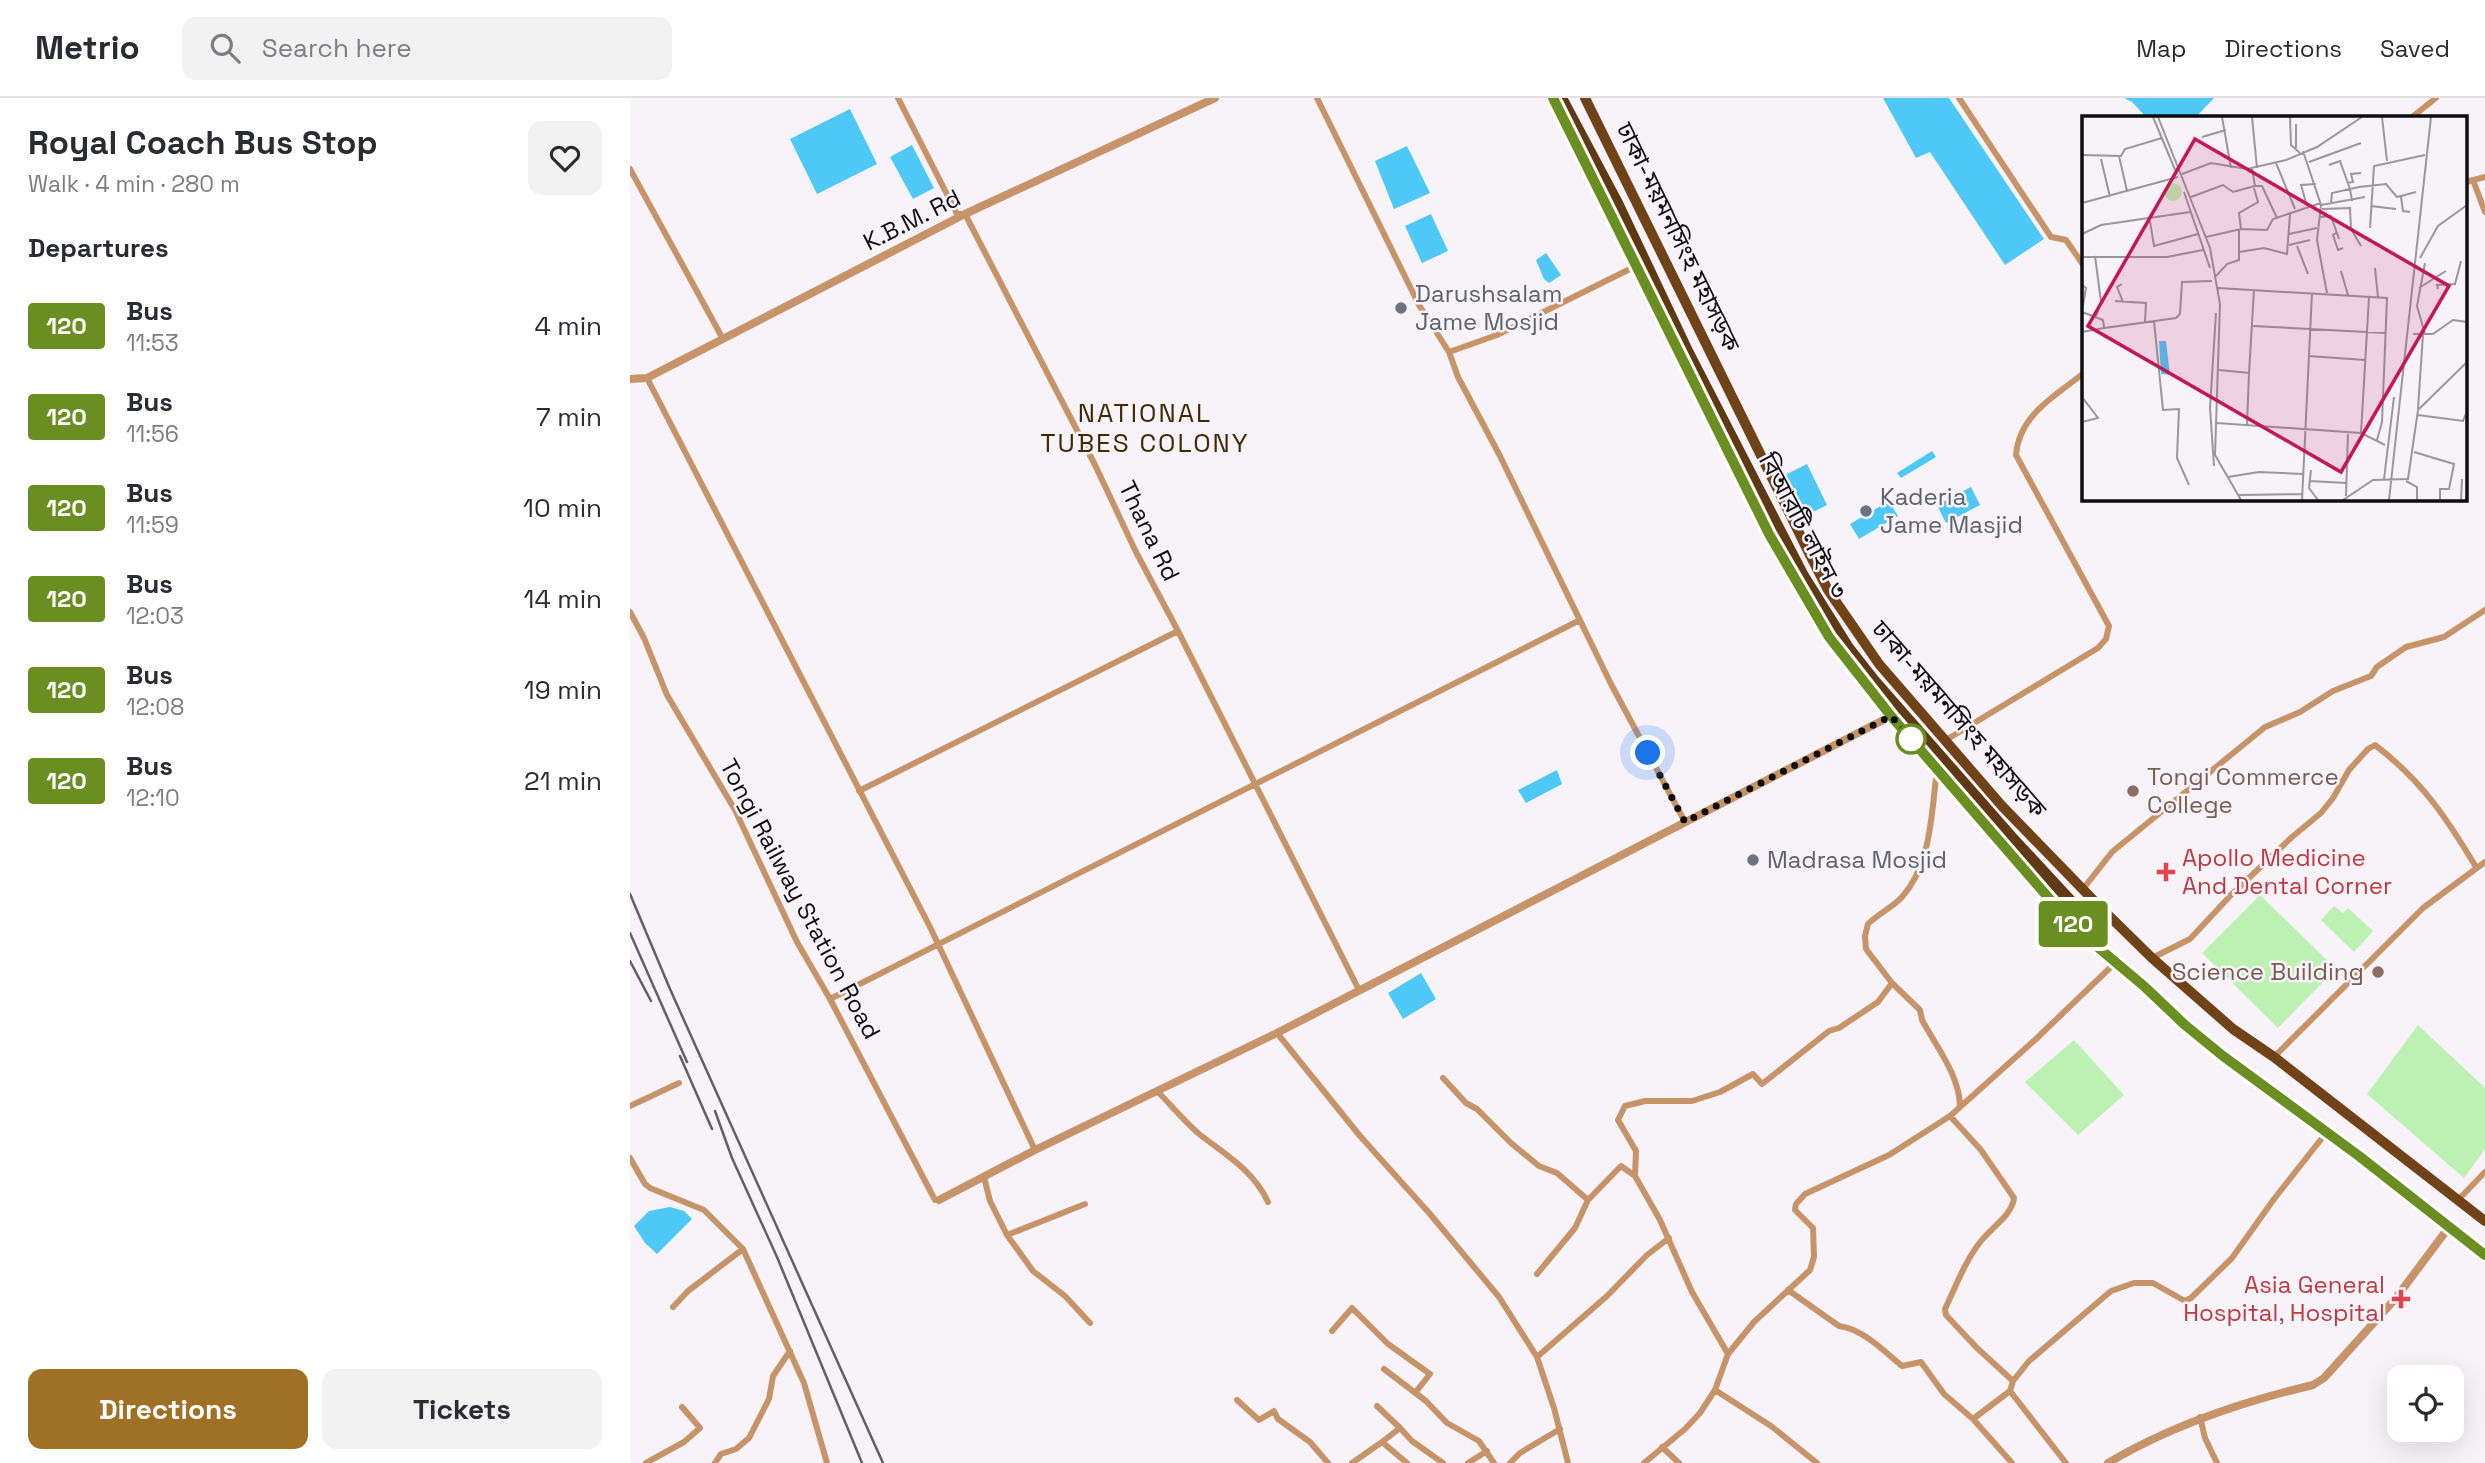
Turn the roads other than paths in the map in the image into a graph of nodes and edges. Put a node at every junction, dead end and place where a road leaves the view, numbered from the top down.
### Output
1 (898, 98) edge
2 (1215, 98) edge
3 (1317, 98) edge
4 (1553, 98) edge
5 (1561, 98) edge
6 (1585, 98) edge
7 (1959, 98) edge
8 (2436, 98) edge
9 (2413, 116) edge
10 (630, 169) edge
11 (2485, 177) edge
12 (2469, 181) edge
13 (2485, 212) edge
14 (965, 214) junction
15 (2082, 263) edge
16 (1636, 266) junction
17 (723, 339) junction
18 (1449, 352) junction
19 (2082, 375) edge
20 (647, 378) junction
21 (630, 379) edge
22 (2485, 610) edge
23 (630, 612) edge
24 (1580, 620) junction
25 (1178, 631) junction
26 (1891, 716) junction
27 (1946, 740) junction
28 (1937, 769) junction
29 (1255, 784) junction
30 (859, 791) junction
31 (1685, 822) junction
32 (2485, 862) edge
33 (2476, 867) junction
34 (2083, 888) junction
35 (2088, 920) dead end
36 (939, 944) junction
37 (2152, 958) junction
38 (2115, 963) junction
39 (1892, 983) junction
40 (1359, 989) junction
41 (830, 999) junction
42 (1277, 1033) junction
43 (2274, 1057) junction
44 (1443, 1078) dead end
45 (679, 1083) dead end
46 (1157, 1091) junction
47 (630, 1106) edge
48 (1960, 1107) junction
49 (1950, 1116) junction
50 (2326, 1133) junction
51 (1035, 1150) junction
52 (630, 1158) edge
53 (2485, 1172) edge
54 (1635, 1176) junction
55 (984, 1177) junction
56 (939, 1200) joint
57 (1588, 1200) junction
58 (2458, 1200) junction
59 (1268, 1202) dead end
60 (1085, 1204) dead end
61 (2485, 1222) edge
62 (2449, 1227) junction
63 (1007, 1235) junction
64 (1669, 1238) junction
65 (743, 1249) junction
66 (2485, 1255) edge
67 (1537, 1274) dead end
68 (1788, 1290) junction
69 (673, 1307) dead end
70 (1090, 1323) dead end
71 (1332, 1331) dead end
72 (790, 1351) junction
73 (1728, 1354) junction
74 (1537, 1357) junction
75 (1384, 1369) dead end
76 (2013, 1381) junction
77 (1715, 1390) junction
78 (2011, 1391) junction
79 (1415, 1392) junction
80 (1237, 1401) dead end
81 (1377, 1406) dead end
82 (682, 1407) dead end
83 (2200, 1417) junction
84 (1973, 1419) junction
85 (1400, 1428) junction
86 (1560, 1429) junction
87 (1382, 1442) junction
88 (1662, 1447) junction
89 (1487, 1451) junction
90 (646, 1463) edge
91 (715, 1463) edge
92 (827, 1463) edge
93 (1328, 1463) edge
94 (1352, 1463) edge
95 (1407, 1463) edge
96 (1443, 1463) edge
97 (1468, 1463) edge
98 (1494, 1463) edge
99 (1510, 1463) edge
100 (1568, 1463) edge
101 (1644, 1463) edge
102 (1679, 1463) edge
103 (1817, 1463) edge
104 (2012, 1463) edge
105 (2066, 1463) edge
106 (2108, 1463) edge
107 (2217, 1463) edge

1 - 14 street, Thana Rd
2 - 14 street, K.B.M. Rd
3 - 18 street
4 - 16 highway, ঢাকা-ময়মনসিংহ মহাসড়ক
5 - 35 highway, বিআরটি লাইন ৩, bridge
6 - 27 highway, ঢাকা-ময়মনসিংহ মহাসড়ক
7 - 15 street
8 - 9 street
10 - 17 street
11 - 12 street
12 - 13 street
14 - 17 street, K.B.M. Rd
14 - 25 street, Thana Rd
16 - 18 street
16 - 26 highway, ঢাকা-ময়মনসিংহ মহাসড়ক
17 - 20 street, K.B.M. Rd
18 - 24 street
19 - 27 street
20 - 21 street, K.B.M. Rd
20 - 30 street
22 - 34 street
23 - 41 street, Tongi Railway Station Road
24 - 29 street
24 - 31 street
25 - 29 street, Thana Rd
25 - 30 street
26 - 28 highway, ঢাকা-ময়মনসিংহ মহাসড়ক
26 - 31 street
27 - 34 highway, ঢাকা-ময়মনসিংহ মহাসড়ক
28 - 38 highway, ঢাকা-ময়মনসিংহ মহাসড়ক
28 - 39 street
29 - 36 street
29 - 40 street, Thana Rd
30 - 36 street
31 - 40 street
32 - 33 street
33 - 37 street
33 - 43 street
34 - 37 highway, ঢাকা-ময়মনসিংহ মহাসড়ক
36 - 41 street
36 - 51 street
37 - 43 highway, ঢাকা-ময়মনসিংহ মহাসড়ক
38 - 48 street
38 - 50 highway, ঢাকা-ময়মনসিংহ মহাসড়ক
39 - 48 street
39 - 54 street
40 - 42 street
41 - 56 street, Tongi Railway Station Road
42 - 46 street
42 - 74 street
43 - 58 highway, ঢাকা-ময়মনসিংহ মহাসড়ক
44 - 57 street
45 - 47 street
46 - 51 street
46 - 59 street
48 - 49 street
49 - 68 street
49 - 76 street
50 - 62 highway, ঢাকা-ময়মনসিংহ মহাসড়ক
50 - 76 street
51 - 55 street
52 - 65 street
53 - 58 street
54 - 57 street
54 - 64 street
55 - 56 street
55 - 63 street
57 - 67 street
58 - 61 highway, ঢাকা-ময়মনসিংহ মহাসড়ক
60 - 63 street
62 - 66 highway, ঢাকা-ময়মনসিংহ মহাসড়ক
62 - 83 street
63 - 70 street
64 - 73 street
64 - 74 street
65 - 69 street
65 - 72 street
68 - 73 street
68 - 84 street
71 - 79 street
72 - 91 street
72 - 92 street
73 - 77 street
74 - 86 street
75 - 79 street
76 - 78 street
77 - 88 street
77 - 103 street
78 - 84 street
78 - 105 street
79 - 89 street
80 - 93 street
81 - 85 street
82 - 90 street
83 - 106 street
83 - 107 street
84 - 104 street
85 - 87 street
85 - 96 street
86 - 99 street
86 - 100 street
87 - 94 street
87 - 95 street
88 - 101 street
88 - 102 street
89 - 97 street
89 - 98 street

